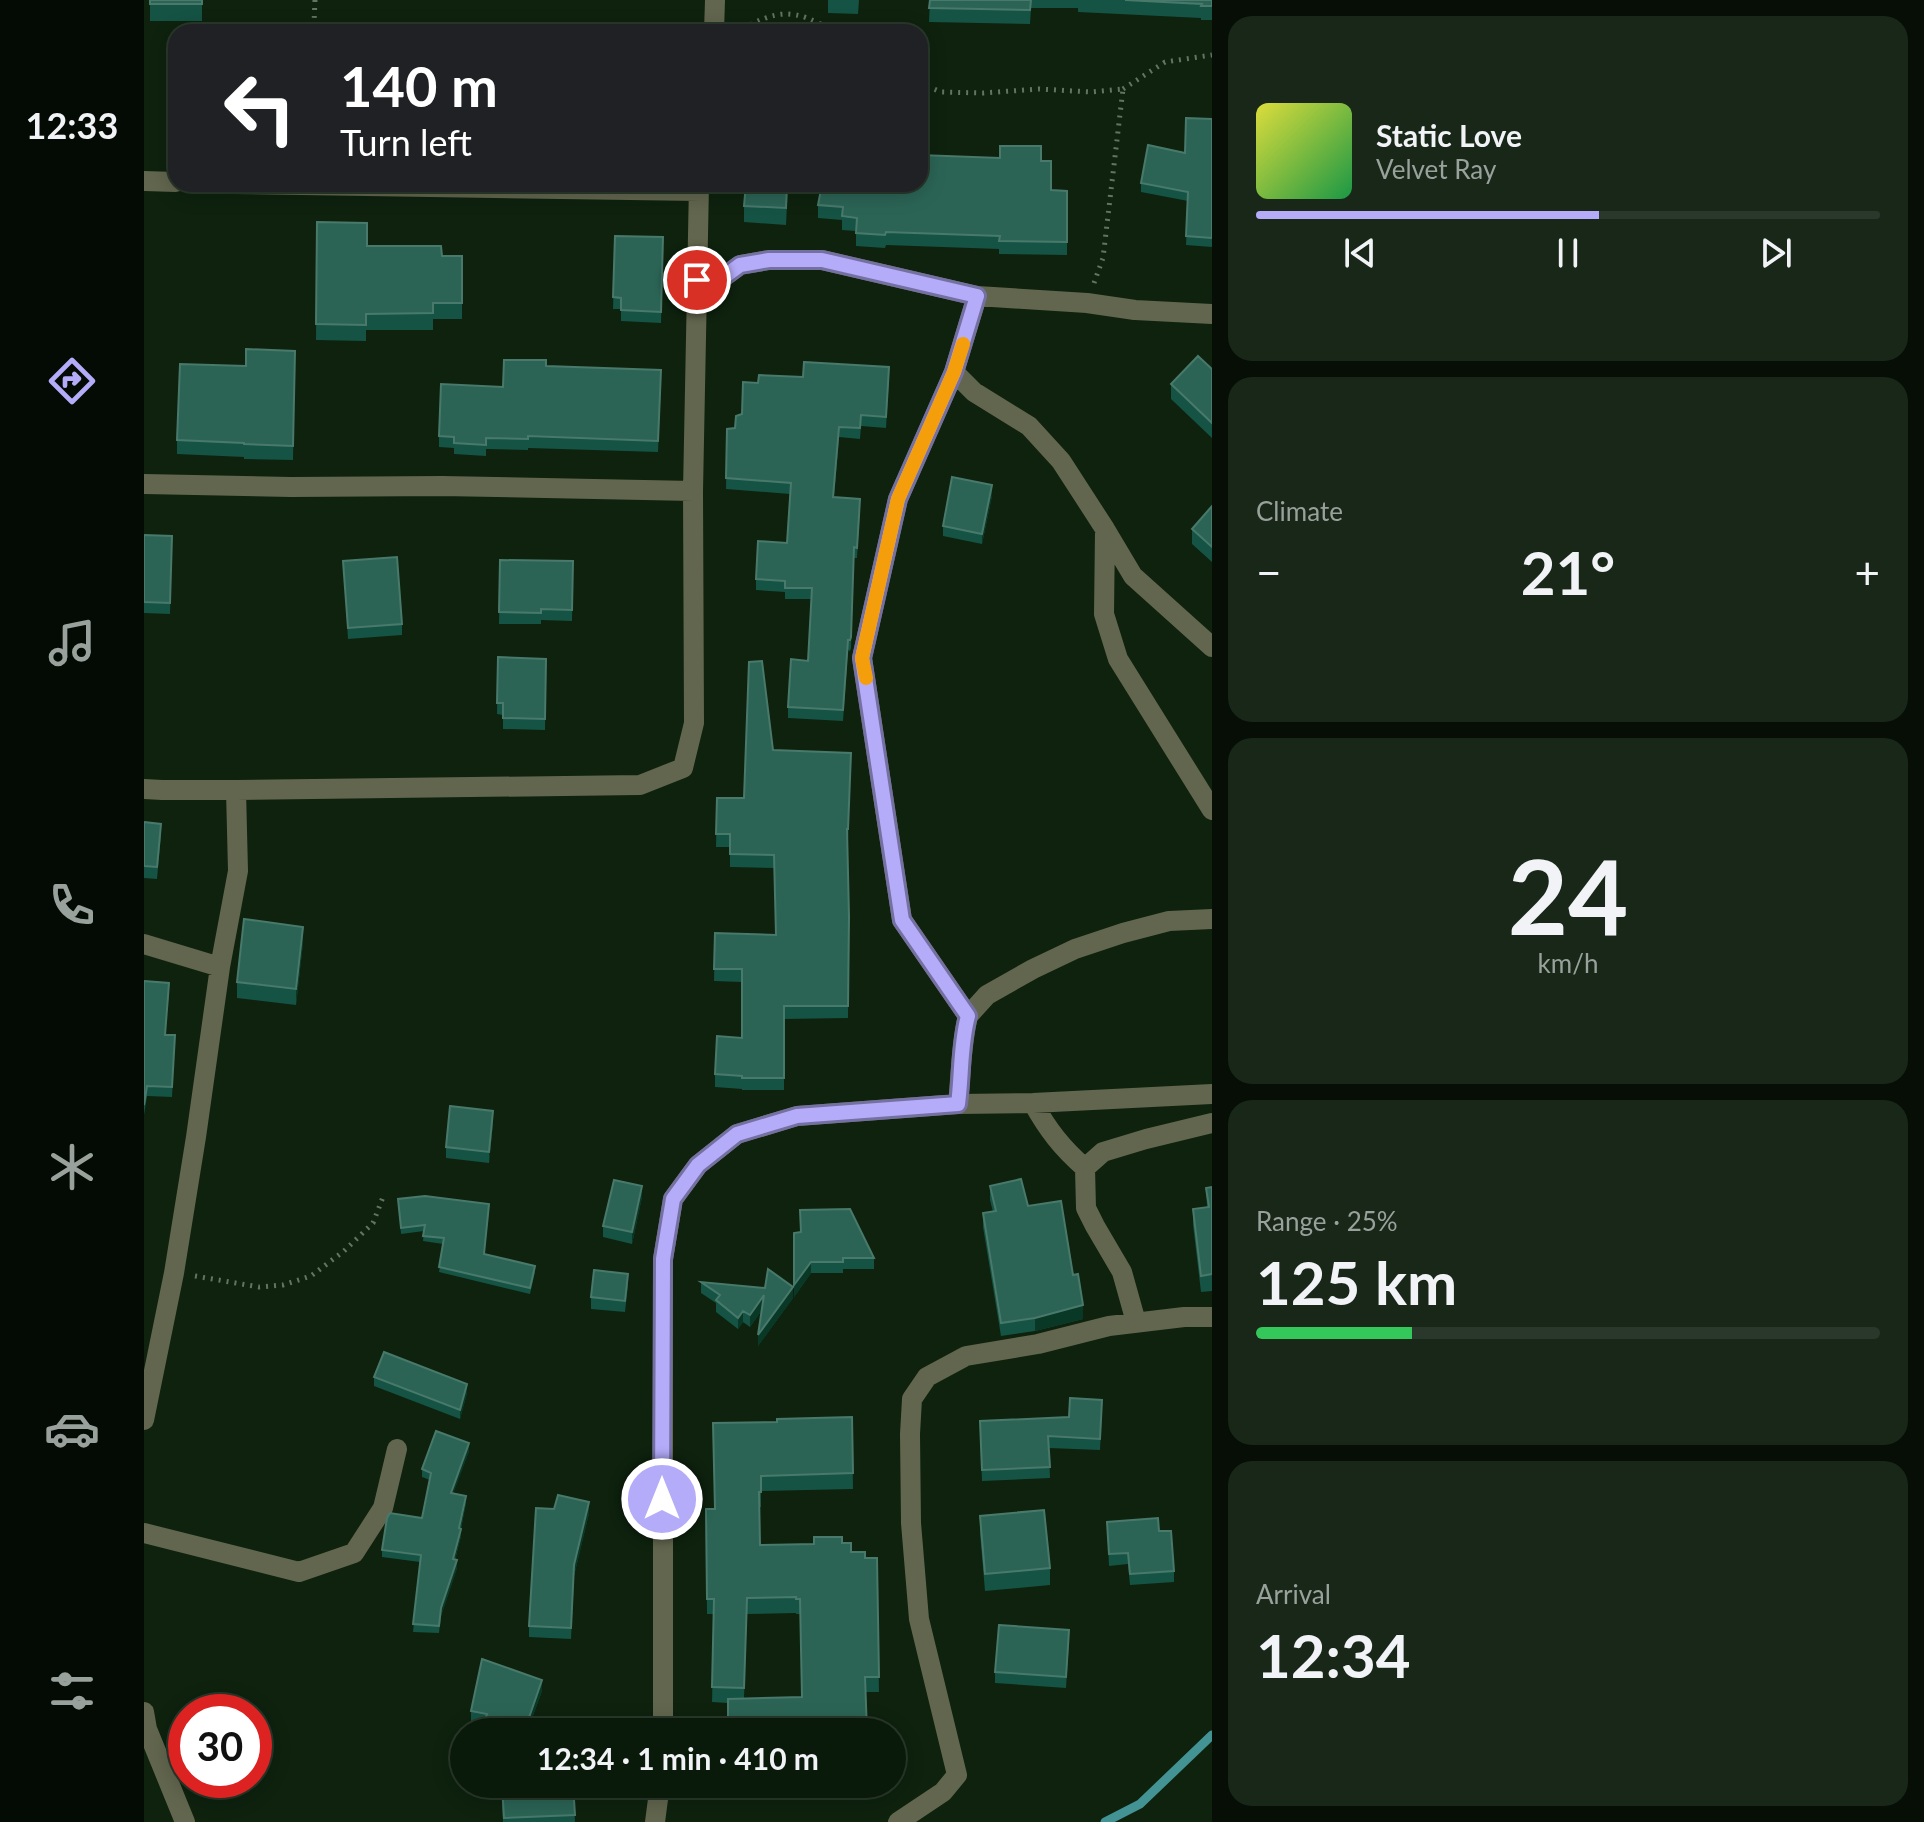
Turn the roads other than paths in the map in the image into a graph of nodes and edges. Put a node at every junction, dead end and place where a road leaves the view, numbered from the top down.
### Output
1 (715, 0) edge
2 (714, 24) edge
3 (144, 181) edge
4 (168, 182) edge
5 (699, 192) edge
6 (697, 280) junction
7 (977, 296) junction
8 (1212, 314) edge
9 (954, 372) junction
10 (144, 484) edge
11 (693, 491) junction
12 (1105, 529) junction
13 (1212, 647) edge
14 (144, 789) edge
15 (236, 790) junction
16 (1212, 810) edge
17 (1212, 919) edge
18 (144, 944) edge
19 (220, 967) junction
20 (968, 1016) junction
21 (1212, 1094) edge
22 (1033, 1103) junction
23 (958, 1104) junction
24 (1212, 1123) edge
25 (1085, 1168) junction
26 (1212, 1317) edge
27 (1136, 1322) junction
28 (144, 1420) edge
29 (397, 1449) dead end
30 (144, 1533) edge
31 (144, 1712) edge
32 (663, 1718) edge
33 (658, 1798) edge
34 (185, 1822) edge
35 (655, 1822) edge
36 (898, 1822) edge

1 - 2 street
3 - 4 street
5 - 6 street
6 - 7 street
6 - 11 street
7 - 8 street
7 - 9 street
9 - 12 street
9 - 20 street
10 - 11 street
11 - 15 street
12 - 13 street
12 - 16 street
14 - 15 street
15 - 19 street
17 - 20 street
18 - 19 street
19 - 28 street
20 - 23 street
21 - 22 street
22 - 23 street
22 - 25 street
23 - 32 street
24 - 25 street
25 - 27 street
26 - 27 street
27 - 36 street
29 - 30 street
31 - 34 street
33 - 35 street

